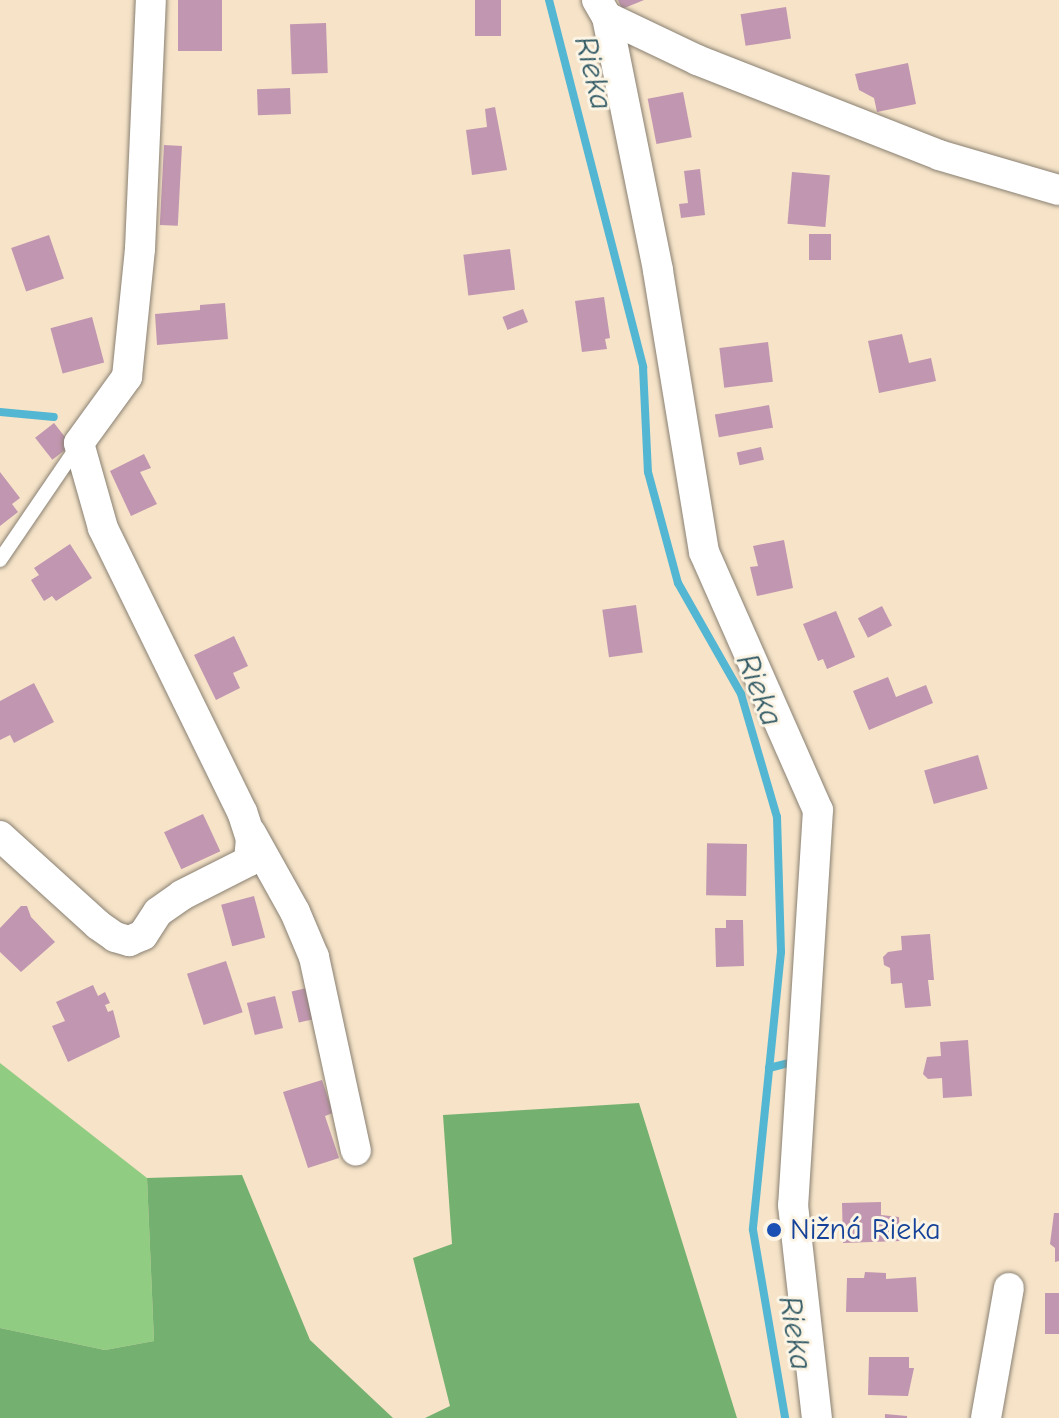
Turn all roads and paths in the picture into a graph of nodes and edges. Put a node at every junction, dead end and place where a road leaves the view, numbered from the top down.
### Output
1 (151, 0) edge
2 (602, 8) edge
3 (1058, 194) edge
4 (79, 443) junction
5 (0, 560) edge
6 (246, 824) junction
7 (0, 836) edge
8 (356, 1151) dead end
9 (1009, 1288) dead end
10 (817, 1418) edge
11 (986, 1418) edge

1 - 4 street
2 - 3 street
2 - 10 street
4 - 5 lane
4 - 6 street
6 - 7 street
6 - 8 street
9 - 11 street

